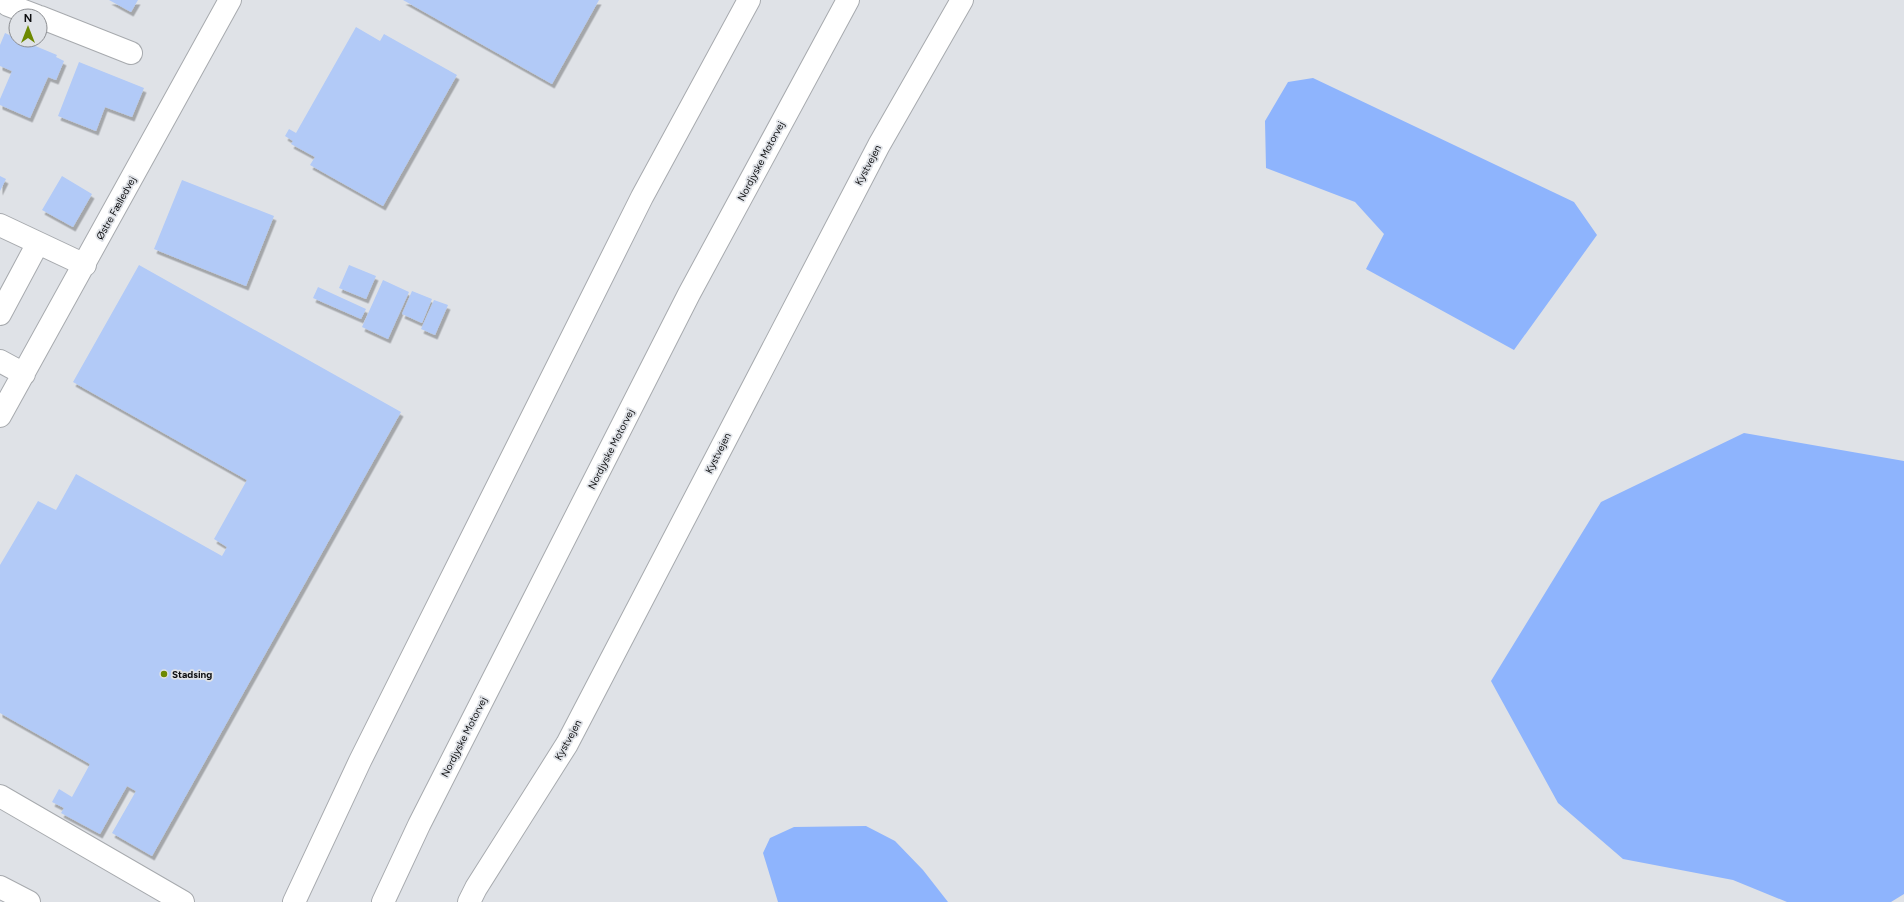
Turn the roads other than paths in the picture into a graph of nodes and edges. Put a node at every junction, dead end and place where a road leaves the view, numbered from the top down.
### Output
1 (1, 0) edge
2 (230, 0) edge
3 (749, 0) edge
4 (848, 0) edge
5 (962, 0) edge
6 (19, 8) edge
7 (48, 21) edge
8 (131, 53) dead end
9 (0, 225) edge
10 (38, 243) junction
11 (85, 264) junction
12 (0, 314) edge
13 (0, 361) edge
14 (24, 374) junction
15 (0, 416) edge
16 (0, 796) edge
17 (0, 887) edge
18 (29, 902) edge
19 (183, 902) edge
20 (294, 902) edge
21 (382, 902) edge
22 (469, 902) edge

1 - 6 main road
2 - 11 main road, Østre Fælledvej
3 - 20 main road
4 - 21 main road, Nordjyske Motorvej
5 - 22 main road, Kystvejen
7 - 8 main road
9 - 10 main road
10 - 11 main road
10 - 12 main road
11 - 14 main road, Østre Fælledvej
13 - 14 main road
14 - 15 main road, Østre Fælledvej
16 - 19 main road
17 - 18 main road

